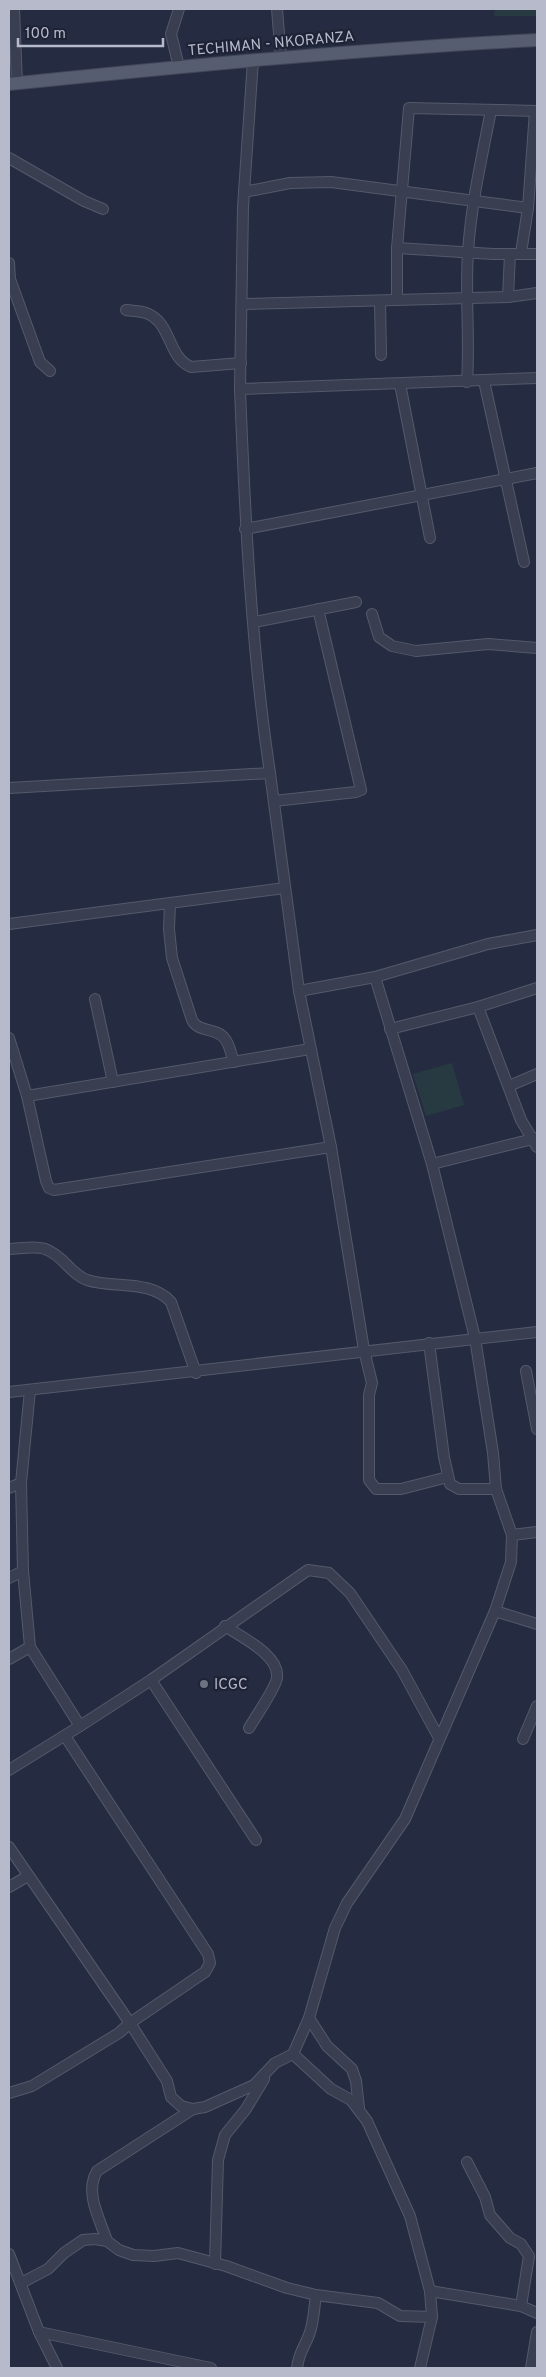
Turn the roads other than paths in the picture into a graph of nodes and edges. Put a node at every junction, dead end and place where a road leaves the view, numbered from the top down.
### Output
1 (14, 9) edge
2 (179, 9) edge
3 (278, 9) edge
4 (537, 40) edge
5 (281, 58) junction
6 (253, 60) junction
7 (179, 67) junction
8 (13, 84) edge
9 (491, 110) junction
10 (536, 111) edge
11 (9, 158) edge
12 (533, 172) edge
13 (400, 191) junction
14 (244, 192) junction
15 (474, 202) junction
16 (103, 208) dead end
17 (528, 208) junction
18 (396, 248) junction
19 (468, 252) junction
20 (521, 253) junction
21 (510, 254) junction
22 (537, 254) edge
23 (9, 263) edge
24 (537, 293) edge
25 (508, 297) junction
26 (468, 298) junction
27 (397, 299) junction
28 (380, 301) junction
29 (242, 304) junction
30 (126, 310) dead end
31 (381, 355) dead end
32 (241, 363) junction
33 (50, 371) dead end
34 (537, 378) edge
35 (484, 381) junction
36 (467, 382) junction
37 (400, 384) junction
38 (240, 389) junction
39 (537, 473) edge
40 (506, 479) junction
41 (420, 495) junction
42 (245, 529) junction
43 (430, 538) dead end
44 (524, 562) dead end
45 (356, 602) dead end
46 (318, 609) junction
47 (372, 614) dead end
48 (254, 622) junction
49 (537, 648) edge
50 (270, 773) junction
51 (9, 788) edge
52 (274, 801) junction
53 (285, 888) junction
54 (170, 903) junction
55 (9, 924) edge
56 (537, 935) edge
57 (375, 977) junction
58 (537, 988) edge
59 (299, 991) junction
60 (95, 998) dead end
61 (478, 1007) junction
62 (390, 1029) junction
63 (9, 1038) edge
64 (310, 1049) junction
65 (234, 1062) junction
66 (537, 1074) edge
67 (113, 1082) junction
68 (509, 1086) junction
69 (28, 1096) junction
70 (536, 1141) edge
71 (331, 1147) junction
72 (432, 1164) junction
73 (9, 1249) edge
74 (537, 1332) edge
75 (475, 1338) junction
76 (429, 1343) junction
77 (364, 1350) junction
78 (526, 1371) dead end
79 (196, 1373) junction
80 (30, 1390) junction
81 (9, 1392) edge
82 (537, 1430) edge
83 (448, 1477) junction
84 (20, 1483) junction
85 (9, 1488) edge
86 (496, 1489) junction
87 (537, 1532) edge
88 (512, 1535) junction
89 (23, 1571) junction
90 (9, 1578) edge
91 (496, 1611) junction
92 (537, 1624) edge
93 (225, 1626) junction
94 (30, 1647) junction
95 (9, 1659) edge
96 (151, 1680) junction
97 (537, 1706) edge
98 (80, 1726) junction
99 (249, 1728) dead end
100 (65, 1736) junction
101 (439, 1738) junction
102 (523, 1738) dead end
103 (9, 1770) edge
104 (256, 1840) dead end
105 (9, 1847) edge
106 (28, 1876) junction
107 (9, 1887) edge
108 (309, 2018) junction
109 (130, 2023) junction
110 (293, 2054) junction
111 (269, 2070) junction
112 (9, 2093) edge
113 (359, 2108) junction
114 (193, 2109) junction
115 (467, 2162) dead end
116 (107, 2241) junction
117 (9, 2254) edge
118 (215, 2264) junction
119 (537, 2270) edge
120 (527, 2275) junction
121 (21, 2283) junction
122 (430, 2291) junction
123 (316, 2295) junction
124 (521, 2306) junction
125 (537, 2313) edge
126 (432, 2317) junction
127 (39, 2332) junction
128 (537, 2332) edge
129 (57, 2368) edge
130 (205, 2368) edge
131 (296, 2368) edge
132 (420, 2368) edge
133 (532, 2368) edge

1 - 8 street
2 - 7 street
3 - 5 street
4 - 5 main road, TECHIMAN - NKORANZA
5 - 6 main road, TECHIMAN - NKORANZA
6 - 7 main road, TECHIMAN - NKORANZA
6 - 14 street
7 - 8 main road, TECHIMAN - NKORANZA
9 - 10 street
9 - 13 street
9 - 15 street
10 - 12 street
11 - 16 street
12 - 17 street
13 - 14 street
13 - 15 street
13 - 18 street
14 - 29 street
15 - 17 street
15 - 19 street
17 - 20 street
18 - 19 street
18 - 27 street
19 - 21 street
19 - 26 street
20 - 21 street
20 - 22 street
21 - 25 street
23 - 33 street
24 - 25 street
25 - 26 street
26 - 27 street
26 - 36 street
27 - 28 street
28 - 29 street
28 - 31 street
29 - 32 street
30 - 32 street
32 - 38 street
34 - 35 street
35 - 36 street
35 - 40 street
36 - 37 street
37 - 38 street
37 - 41 street
38 - 42 street
39 - 40 street
40 - 41 street
40 - 44 street
41 - 42 street
41 - 43 street
42 - 48 street
45 - 46 street
46 - 48 street
46 - 52 street
47 - 49 street
48 - 50 street
50 - 51 street
50 - 52 street
52 - 53 street
53 - 54 street
53 - 59 street
54 - 55 street
54 - 65 street
56 - 57 street
57 - 59 street
57 - 62 street
58 - 61 street
59 - 64 street
60 - 67 street
61 - 62 street
61 - 68 street
62 - 72 street
63 - 69 street
64 - 65 street
64 - 71 street
65 - 67 street
66 - 68 street
67 - 69 street
68 - 70 street
69 - 71 street
70 - 72 street
71 - 77 street
72 - 75 street
73 - 79 street
74 - 75 street
75 - 76 street
75 - 86 street
76 - 77 street
76 - 83 street
77 - 79 street
77 - 83 street
78 - 82 street
79 - 80 street
80 - 81 street
80 - 84 street
83 - 86 street
84 - 85 street
84 - 89 street
86 - 88 street
87 - 88 street
88 - 91 street
89 - 90 street
89 - 94 street
91 - 92 street
91 - 101 street
93 - 96 street
93 - 99 street
93 - 101 street
94 - 95 street
94 - 98 street
96 - 98 street
96 - 104 street
97 - 102 street
98 - 100 street
100 - 103 street
100 - 109 street
101 - 108 street
105 - 106 street
106 - 107 street
106 - 109 street
108 - 110 street
108 - 113 street
109 - 112 street
109 - 114 street
110 - 111 street
110 - 113 street
111 - 114 street
111 - 118 street
113 - 122 street
114 - 116 street
115 - 120 street
116 - 118 street
116 - 121 street
117 - 121 street
118 - 123 street
119 - 120 street
120 - 124 street
121 - 127 street
122 - 124 street
122 - 126 street
123 - 126 street
123 - 131 street
124 - 125 street
126 - 132 street
127 - 129 street
127 - 130 street
128 - 133 street

